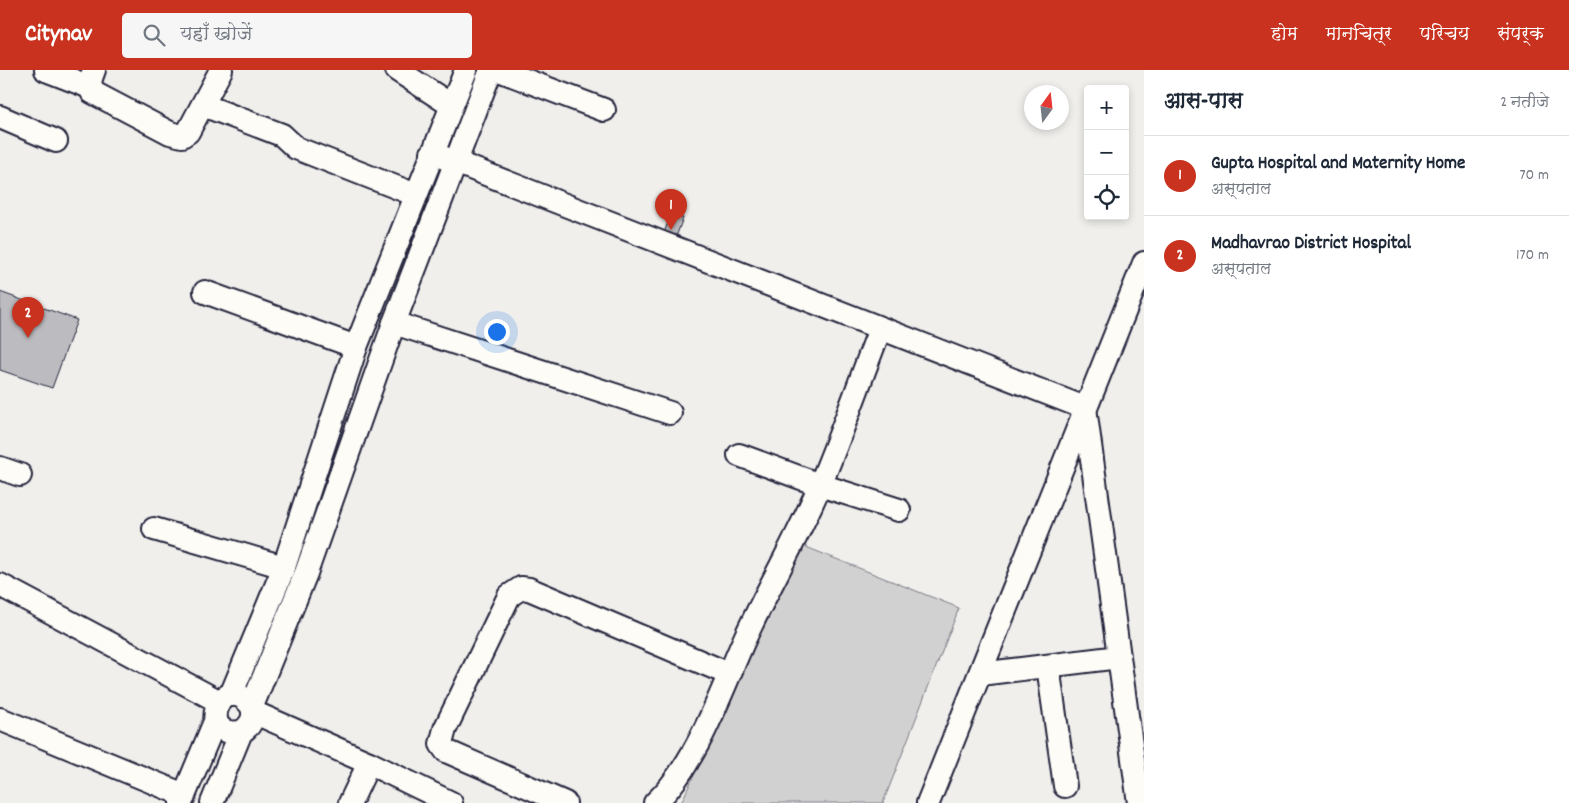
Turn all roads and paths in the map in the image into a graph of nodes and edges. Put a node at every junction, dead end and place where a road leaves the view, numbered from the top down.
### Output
1 (46, 70) edge
2 (221, 70) edge
3 (396, 70) edge
4 (466, 70) edge
5 (491, 70) edge
6 (499, 70) edge
7 (92, 78) edge
8 (203, 105) junction
9 (451, 105) junction
10 (604, 110) dead end
11 (0, 117) edge
12 (56, 141) dead end
13 (432, 153) junction
14 (455, 162) junction
15 (416, 195) junction
16 (1144, 263) edge
17 (1139, 291) edge
18 (205, 292) dead end
19 (394, 322) junction
20 (880, 328) junction
21 (356, 347) junction
22 (1085, 408) junction
23 (670, 413) dead end
24 (739, 455) dead end
25 (820, 485) junction
26 (899, 510) dead end
27 (154, 529) dead end
28 (284, 567) junction
29 (0, 586) edge
30 (1119, 657) junction
31 (1048, 666) junction
32 (729, 674) junction
33 (980, 674) junction
34 (222, 705) junction
35 (253, 709) junction
36 (0, 719) edge
37 (241, 732) junction
38 (369, 764) junction
39 (1065, 786) dead end
40 (183, 799) edge
41 (212, 803) edge
42 (350, 803) edge
43 (451, 803) edge
44 (565, 803) edge
45 (655, 803) edge
46 (928, 803) edge
47 (1139, 803) edge

1 - 7 street
2 - 8 street
3 - 9 street
4 - 9 street
5 - 14 street
6 - 10 street
7 - 8 street
8 - 15 street
9 - 13 street
11 - 12 street
13 - 14 street
13 - 15 street
14 - 19 street
14 - 20 street
15 - 21 street
16 - 17 street
17 - 22 street
18 - 21 street
19 - 23 street
19 - 35 street
20 - 22 street
20 - 25 street
21 - 28 street
22 - 30 street
22 - 33 street
24 - 25 street
25 - 26 street
25 - 32 street
27 - 28 street
28 - 34 street
29 - 34 street
30 - 31 street
30 - 47 street
31 - 33 street
31 - 39 street
32 - 44 street
32 - 45 street
33 - 46 street
34 - 35 street
34 - 37 street
34 - 40 street
35 - 37 street
35 - 38 street
36 - 40 street
37 - 41 street
38 - 42 street
38 - 43 street

